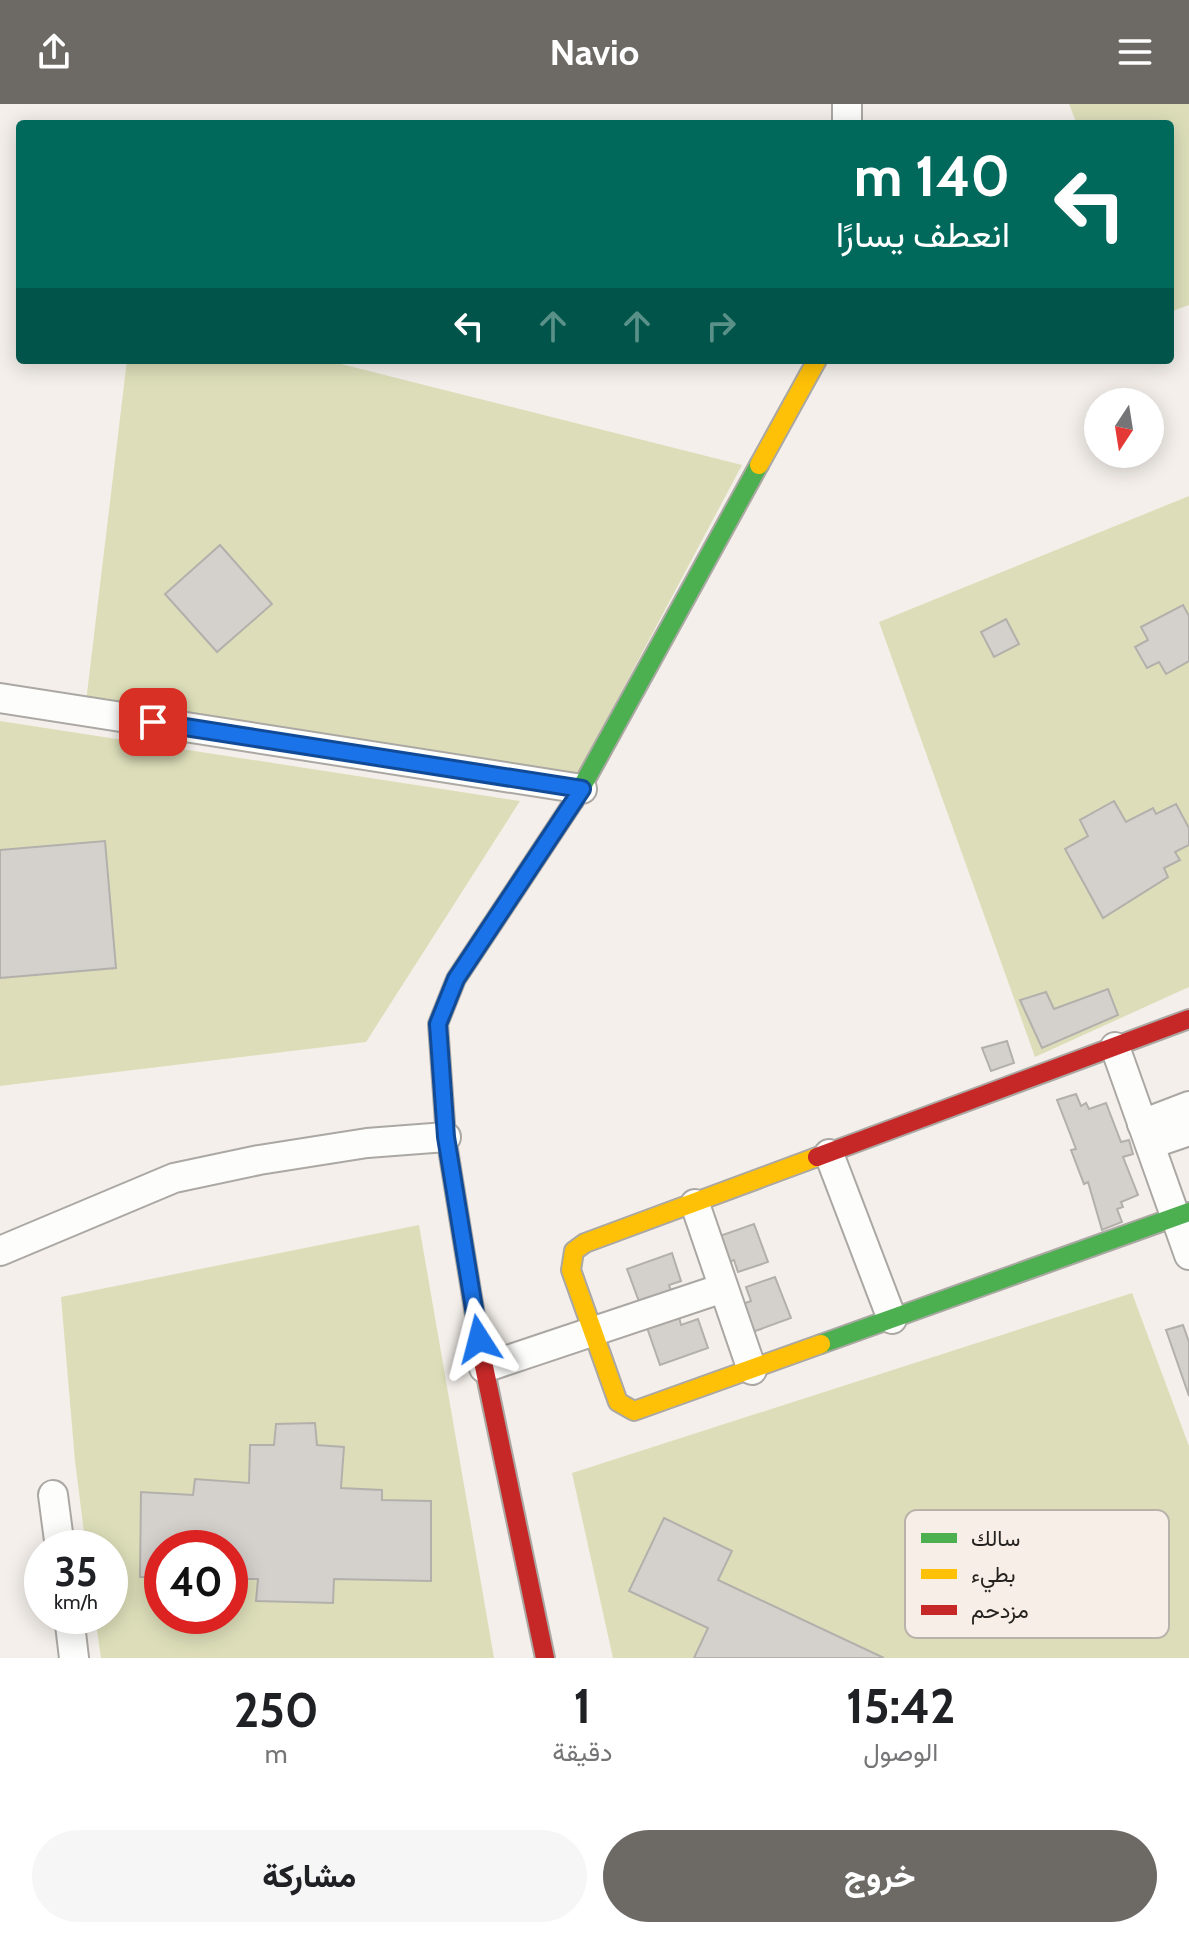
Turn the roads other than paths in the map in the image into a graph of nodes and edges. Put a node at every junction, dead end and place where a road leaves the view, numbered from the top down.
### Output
1 (815, 364) edge
2 (0, 698) edge
3 (582, 789) junction
4 (1189, 1019) edge
5 (1115, 1047) junction
6 (1189, 1106) edge
7 (1189, 1131) edge
8 (1146, 1134) junction
9 (446, 1137) junction
10 (829, 1154) junction
11 (695, 1204) junction
12 (1182, 1214) edge
13 (0, 1251) edge
14 (1189, 1255) edge
15 (723, 1288) junction
16 (892, 1319) junction
17 (593, 1333) junction
18 (484, 1368) junction
19 (752, 1370) junction
20 (53, 1495) dead end
21 (58, 1530) edge
22 (71, 1634) edge
23 (74, 1658) edge
24 (545, 1658) edge

1 - 3 street
2 - 3 street
3 - 9 street
4 - 5 street
5 - 8 street
5 - 10 street
6 - 8 street
7 - 8 street
8 - 12 street
9 - 13 street
9 - 18 street
10 - 11 street
10 - 16 street
11 - 15 street
11 - 17 street
12 - 14 street
12 - 16 street
15 - 17 street
15 - 19 street
16 - 19 street
17 - 18 street
17 - 19 street
18 - 24 street
20 - 21 street
22 - 23 street

